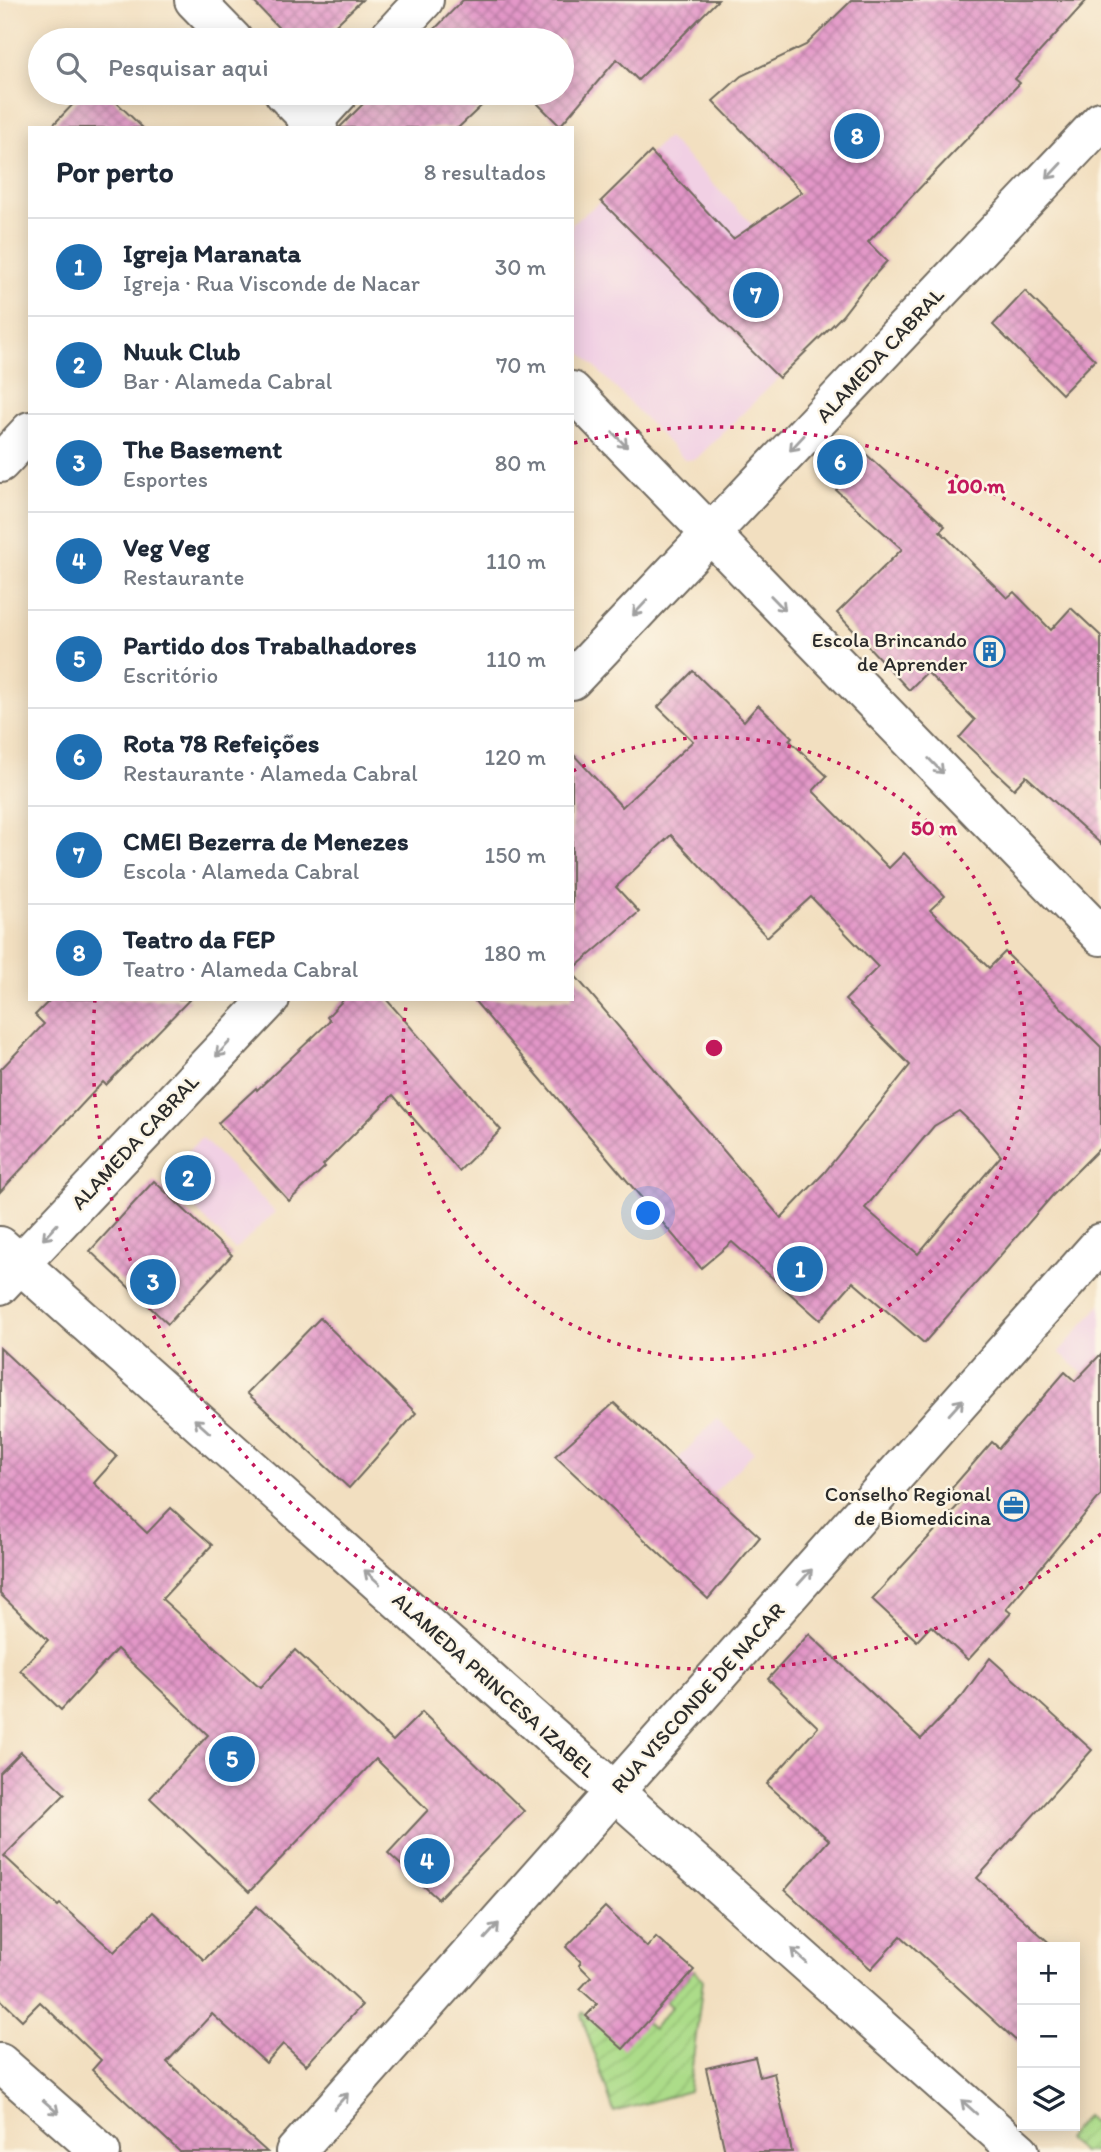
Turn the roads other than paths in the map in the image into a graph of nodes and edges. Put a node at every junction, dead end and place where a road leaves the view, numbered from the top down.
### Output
1 (194, 0) edge
2 (424, 0) edge
3 (221, 28) edge
4 (398, 28) edge
5 (294, 105) edge
6 (329, 105) edge
7 (1101, 121) edge
8 (312, 126) edge
9 (574, 393) edge
10 (28, 433) edge
11 (0, 463) edge
12 (710, 533) junction
13 (574, 678) edge
14 (1101, 936) edge
15 (268, 1001) edge
16 (1101, 1243) edge
17 (7, 1265) edge
18 (615, 1792) junction
19 (0, 2063) edge
20 (101, 2152) edge
21 (295, 2152) edge
22 (1020, 2152) edge

1 - 3 street
2 - 4 street
5 - 8 street
6 - 8 street
7 -> 12 street, ALAMEDA CABRAL
9 -> 12 street
10 - 11 street
12 -> 13 street, ALAMEDA CABRAL
12 -> 14 street
15 -> 17 street, ALAMEDA CABRAL
18 -> 16 street, RUA VISCONDE DE NACAR
18 -> 17 street, ALAMEDA PRINCESA IZABEL
21 -> 18 street, RUA VISCONDE DE NACAR
22 -> 18 street, ALAMEDA PRINCESA IZABEL
19 -> 20 street

